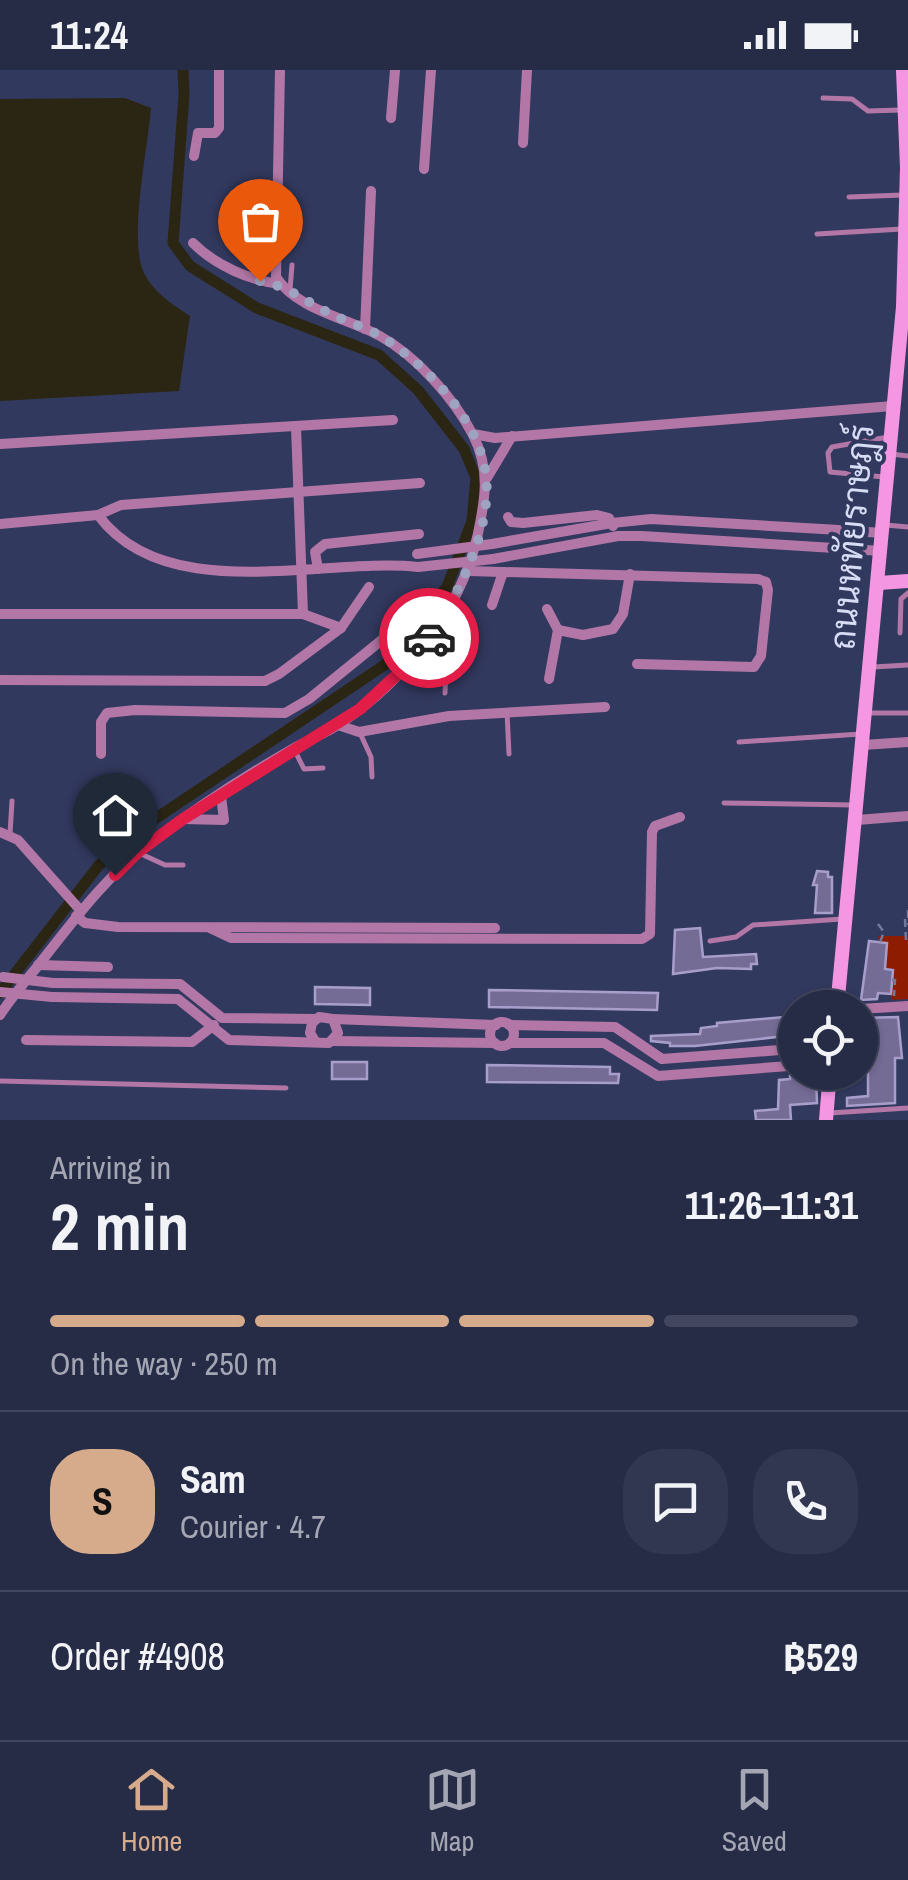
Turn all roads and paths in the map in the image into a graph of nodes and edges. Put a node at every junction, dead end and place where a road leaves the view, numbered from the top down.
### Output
1 (219, 70) edge
2 (280, 70) edge
3 (395, 70) edge
4 (431, 70) edge
5 (528, 70) edge
6 (903, 70) edge
7 (823, 98) dead end
8 (904, 110) junction
9 (390, 118) dead end
10 (523, 143) dead end
11 (194, 156) dead end
12 (908, 168) edge
13 (424, 170) dead end
14 (371, 191) dead end
15 (906, 195) edge
16 (849, 197) dead end
17 (905, 229) junction
18 (817, 234) dead end
19 (193, 243) dead end
20 (292, 265) dead end
21 (285, 287) junction
22 (906, 290) edge
23 (365, 329) junction
24 (893, 406) junction
25 (393, 420) dead end
26 (296, 427) junction
27 (473, 434) junction
28 (512, 436) junction
29 (891, 437) junction
30 (867, 440) junction
31 (0, 444) edge
32 (889, 454) junction
33 (908, 456) edge
34 (864, 474) junction
35 (886, 477) junction
36 (486, 478) junction
37 (420, 483) dead end
38 (297, 492) junction
39 (98, 515) junction
40 (508, 517) dead end
41 (612, 523) junction
42 (0, 524) edge
43 (908, 526) edge
44 (824, 529) junction
45 (883, 529) junction
46 (838, 530) dead end
47 (854, 531) dead end
48 (418, 534) dead end
49 (618, 536) junction
50 (824, 548) junction
51 (882, 551) junction
52 (390, 564) junction
53 (318, 569) junction
54 (908, 570) edge
55 (300, 571) junction
56 (469, 572) junction
57 (503, 572) junction
58 (630, 574) junction
59 (908, 581) edge
60 (879, 583) junction
61 (368, 586) dead end
62 (908, 592) edge
63 (492, 606) dead end
64 (547, 608) dead end
65 (0, 614) edge
66 (303, 614) junction
67 (341, 628) junction
68 (558, 630) junction
69 (900, 632) dead end
70 (416, 660) junction
71 (637, 664) dead end
72 (449, 665) joint
73 (908, 665) edge
74 (870, 668) junction
75 (549, 679) dead end
76 (0, 680) edge
77 (418, 682) dead end
78 (445, 693) dead end
79 (605, 707) dead end
80 (508, 712) junction
81 (908, 713) edge
82 (866, 714) junction
83 (338, 726) junction
84 (359, 732) junction
85 (863, 739) junction
86 (739, 742) dead end
87 (908, 742) edge
88 (294, 748) junction
89 (101, 754) dead end
90 (509, 754) dead end
91 (323, 768) dead end
92 (372, 777) dead end
93 (221, 796) junction
94 (12, 801) dead end
95 (724, 803) dead end
96 (857, 812) junction
97 (908, 816) edge
98 (680, 817) dead end
99 (183, 819) junction
100 (5, 833) edge
101 (138, 852) junction
102 (184, 865) dead end
103 (78, 913) junction
104 (907, 914) edge
105 (846, 919) junction
106 (878, 924) dead end
107 (210, 928) junction
108 (495, 928) dead end
109 (907, 930) edge
110 (710, 941) dead end
111 (880, 942) dead end
112 (906, 942) dead end
113 (38, 965) junction
114 (108, 967) dead end
115 (2, 977) edge
116 (892, 980) dead end
117 (840, 990) edge
118 (0, 992) edge
119 (908, 1006) edge
120 (893, 1007) junction
121 (878, 1008) edge
122 (0, 1015) edge
123 (315, 1020) junction
124 (333, 1020) junction
125 (217, 1023) junction
126 (496, 1024) junction
127 (510, 1025) junction
128 (26, 1040) dead end
129 (315, 1041) junction
130 (333, 1041) junction
131 (495, 1043) junction
132 (510, 1043) junction
133 (640, 1045) junction
134 (778, 1051) edge
135 (758, 1052) junction
136 (633, 1058) junction
137 (778, 1067) edge
138 (758, 1069) junction
139 (0, 1081) edge
140 (286, 1088) dead end
141 (828, 1090) edge
142 (908, 1108) edge
143 (826, 1117) edge

1 - 11 street
2 - 21 street
3 - 9 street
4 - 13 street
5 - 10 street
6 - 8 main road, ถนนหทัยราษฎร์
7 - 8 lane
8 - 12 main road, ถนนหทัยราษฎร์
12 - 15 main road, ถนนหทัยราษฎร์
14 - 23 street
15 - 16 lane
15 - 17 main road, ถนนหทัยราษฎร์
17 - 18 lane
17 - 22 main road, ถนนหทัยราษฎร์
19 - 21 street
20 - 21 lane
21 - 23 street
22 - 24 main road, ถนนหทัยราษฎร์
23 - 27 street
24 - 28 street
24 - 29 main road, ถนนหทัยราษฎร์
25 - 26 street
26 - 31 street
26 - 38 street
27 - 28 street
27 - 36 street
28 - 36 street
29 - 30 lane
29 - 32 main road, ถนนหทัยราษฎร์
30 - 34 lane
30 - 34 lane
32 - 33 lane
32 - 35 main road, ถนนหทัยราษฎร์
34 - 35 lane
35 - 45 main road, ถนนหทัยราษฎร์
36 - 56 street
37 - 38 street
38 - 39 street
38 - 55 street
39 - 42 street
39 - 55 street
40 - 41 street
41 - 44 street
41 - 49 street
41 - 52 street, bridge
43 - 45 lane
44 - 46 street
44 - 50 street
45 - 47 street
45 - 51 main road, ถนนหทัยราษฎร์
48 - 53 street
49 - 50 street
49 - 52 street, bridge
50 - 51 street
51 - 60 main road, ถนนหทัยราษฎร์
52 - 53 street
53 - 55 street
54 - 59 lane
55 - 66 street
56 - 57 street
56 - 70 street
57 - 58 street
57 - 63 street
58 - 68 street
58 - 71 street
59 - 60 main road
60 - 74 main road, ถนนหทัยราษฎร์
61 - 67 street
62 - 69 lane
64 - 68 street
65 - 66 street
66 - 67 street
67 - 76 street
68 - 75 street
70 - 72 street
70 - 77 lane
70 - 83 street
70 - 89 street
72 - 78 lane
73 - 74 lane
74 - 82 main road, ถนนหทัยราษฎร์
79 - 80 street
80 - 84 street
80 - 90 lane
81 - 82 lane
82 - 85 main road, ถนนหทัยราษฎร์
83 - 84 street
83 - 88 street
84 - 92 lane
85 - 86 lane
85 - 87 street
85 - 96 main road, ถนนหทัยราษฎร์
88 - 91 lane
88 - 93 street
93 - 99 street
93 - 99 street
94 - 100 lane
95 - 96 lane
96 - 97 street
96 - 105 main road, ถนนหทัยราษฎร์
98 - 107 street
99 - 101 street
100 - 103 street
101 - 102 lane
101 - 103 street
103 - 107 street
103 - 113 street
104 - 109 path
104 - 109 path
105 - 110 lane
105 - 117 main road, ถนนหทัยราษฎร์
106 - 111 path
107 - 108 street
109 - 112 path
113 - 114 street
113 - 122 street
115 - 125 street, bridge
116 - 120 path
118 - 125 street, bridge
119 - 120 street
120 - 121 street
123 - 124 street
123 - 125 street
123 - 129 street
124 - 126 street
124 - 130 street
125 - 128 street
125 - 129 street
126 - 127 street
126 - 131 street
127 - 132 street
127 - 133 street
129 - 130 street
130 - 131 street
131 - 132 street
132 - 136 street
133 - 135 street
133 - 136 street
134 - 135 street
135 - 138 street
136 - 138 street
137 - 138 street
139 - 140 lane
141 - 143 main road
142 - 143 lane

